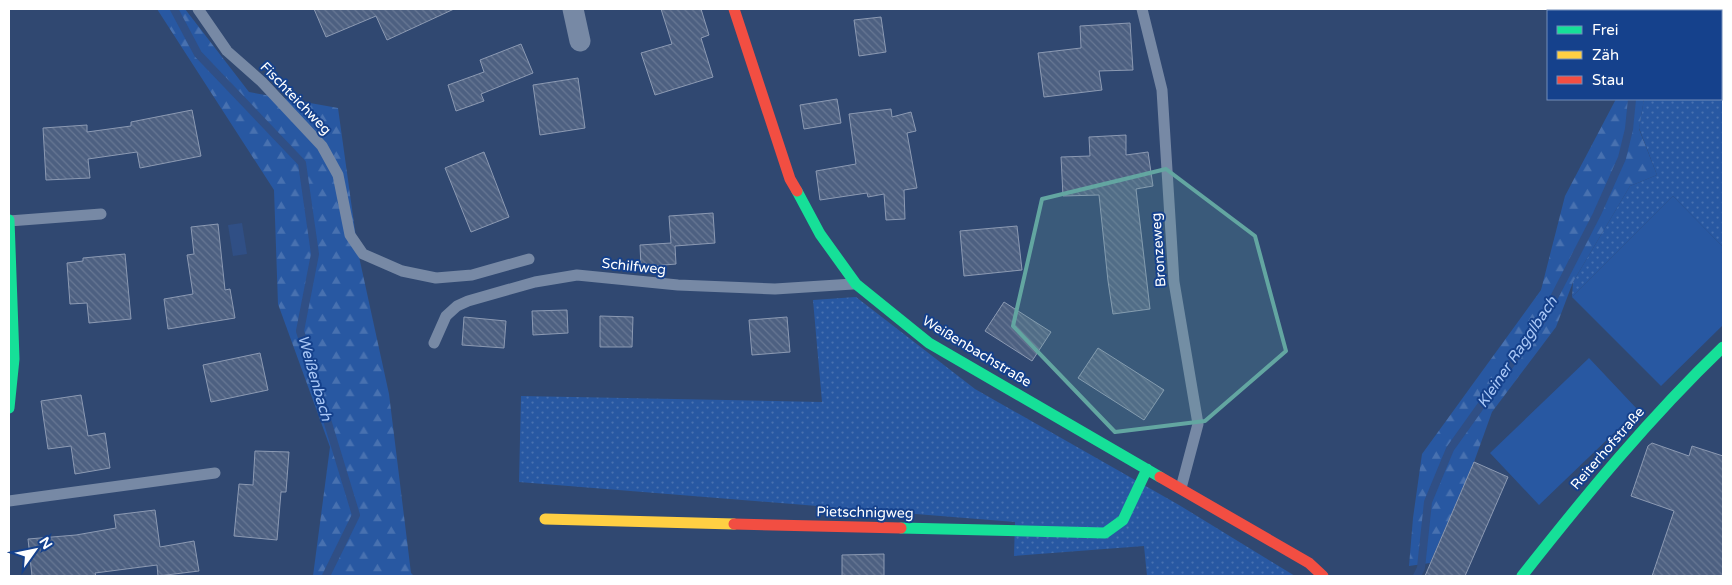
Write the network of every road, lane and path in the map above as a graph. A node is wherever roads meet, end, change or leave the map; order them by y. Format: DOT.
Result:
graph roads {
  1 [pos="198,9"];
  2 [pos="573,9"];
  3 [pos="734,9"];
  4 [pos="1142,9"];
  5 [pos="580,41"];
  6 [pos="101,214"];
  7 [pos="9,220"];
  8 [pos="529,259"];
  9 [pos="856,284"];
  10 [pos="434,343"];
  11 [pos="1723,347"];
  12 [pos="9,408"];
  13 [pos="1147,469"];
  14 [pos="214,472"];
  15 [pos="1181,488"];
  16 [pos="9,501"];
  17 [pos="545,519"];
  18 [pos="1323,576"];
  19 [pos="1522,576"];
  1 -- 8 [label="lane, Fischteichweg"];
  2 -- 5 [label="street"];
  3 -- 9 [label="street, Weißenbachstraße"];
  4 -- 15 [label="lane, Bronzeweg"];
  6 -- 7 [label="lane"];
  7 -- 12 [label="street"];
  9 -- 10 [label="lane, Schilfweg"];
  9 -- 13 [label="street, Weißenbachstraße"];
  11 -- 19 [label="street, Reiterhofstraße"];
  13 -- 15 [label="street, Weißenbachstraße"];
  13 -- 17 [label="street, Pietschnigweg"];
  14 -- 16 [label="lane"];
  15 -- 18 [label="street, Weißenbachstraße"];
}
